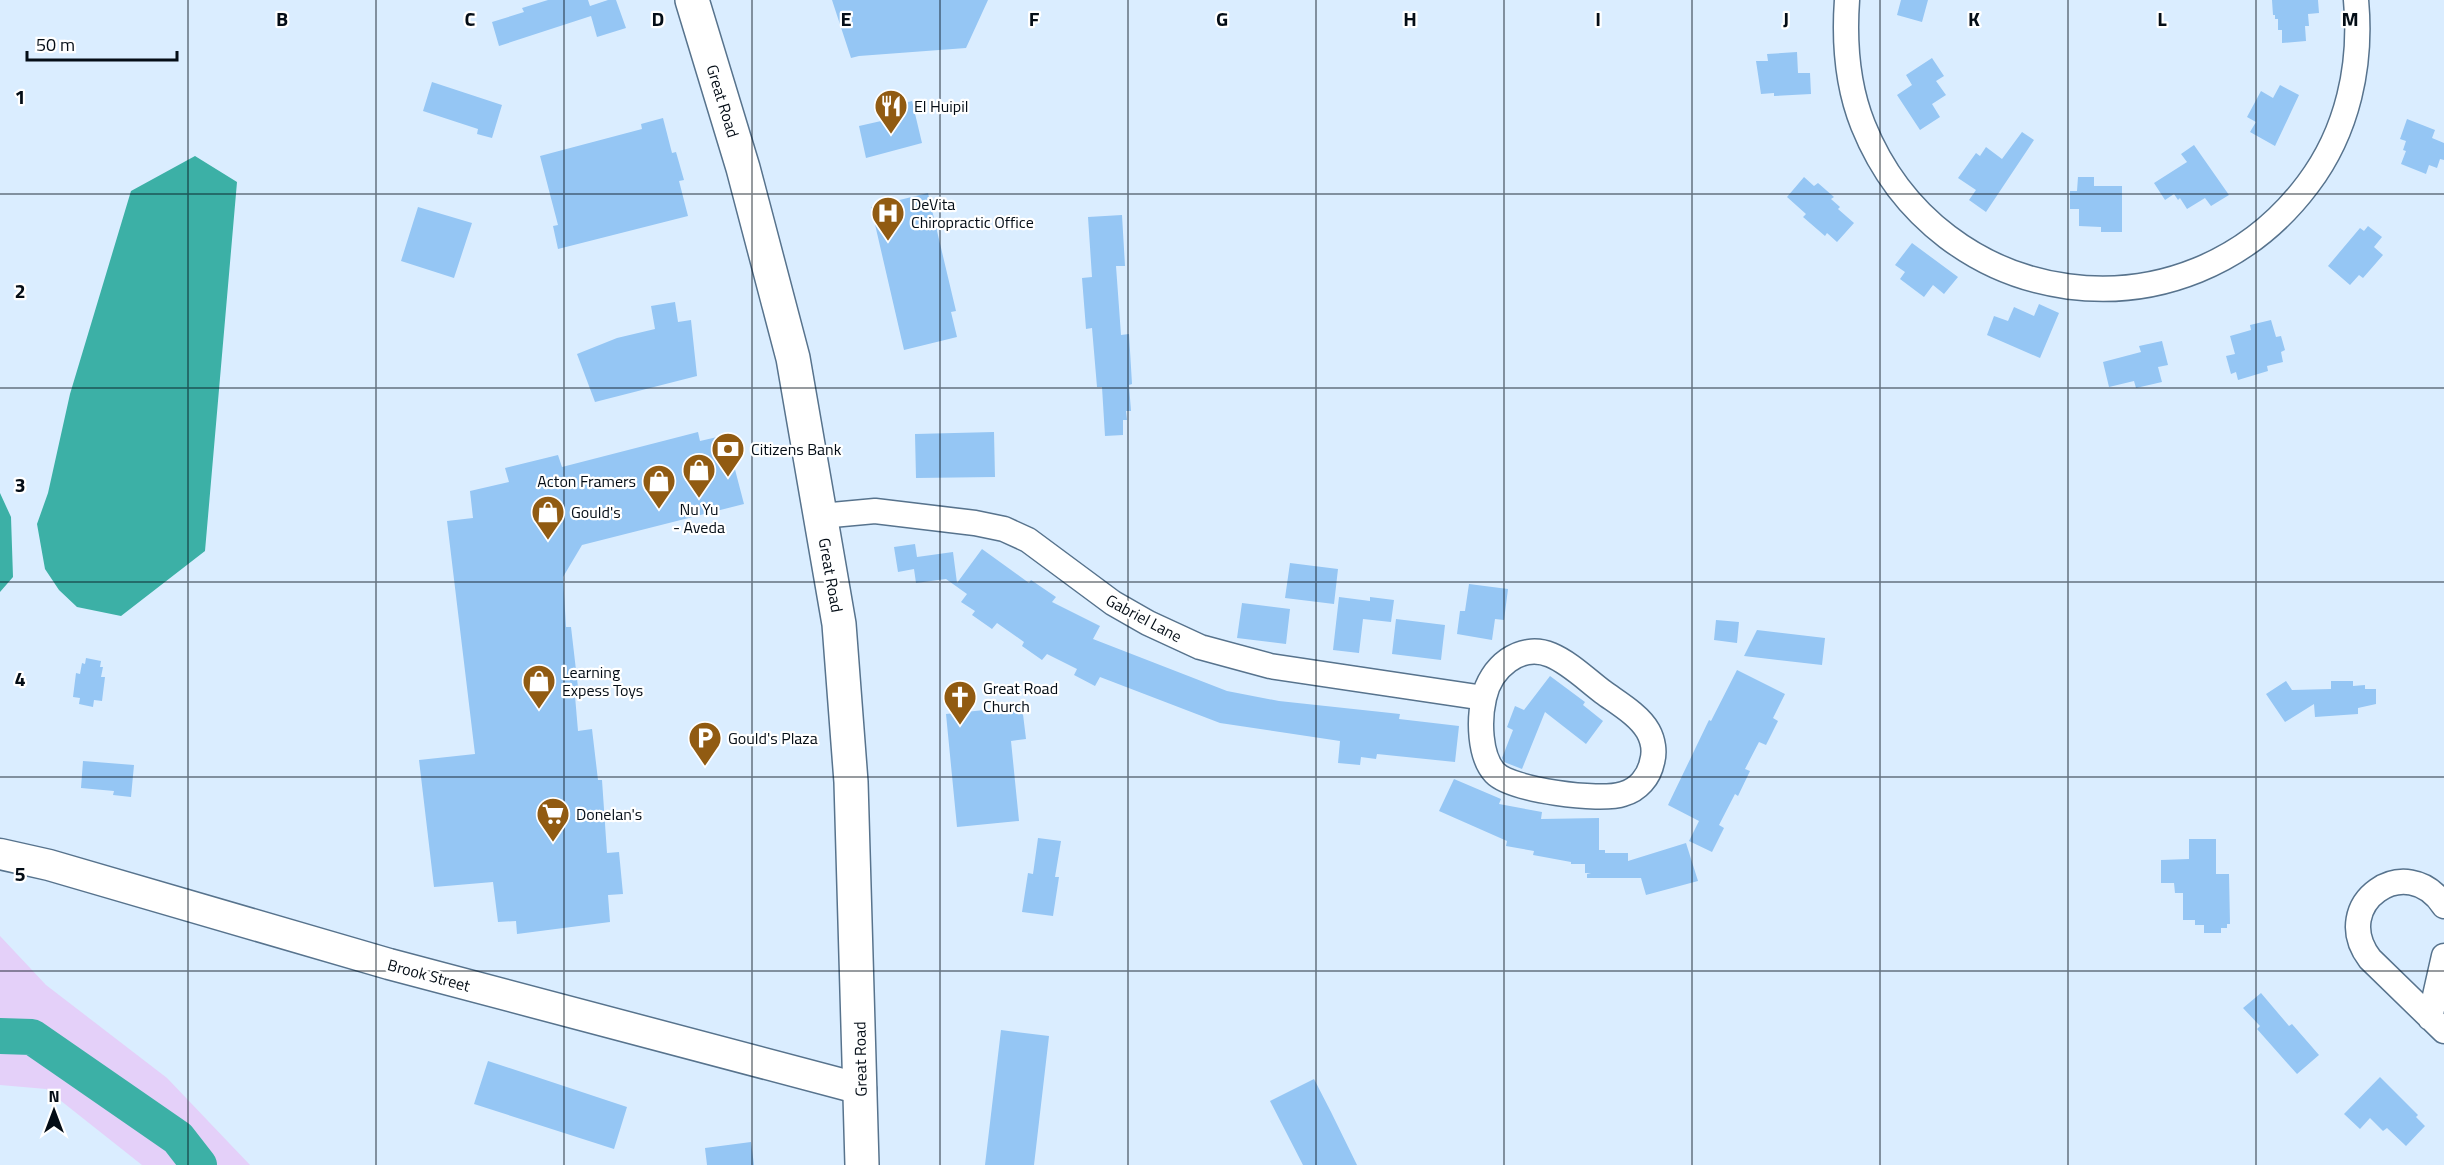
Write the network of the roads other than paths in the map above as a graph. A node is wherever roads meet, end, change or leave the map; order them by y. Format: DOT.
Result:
graph roads {
  1 [pos="692,0"];
  2 [pos="1847,0"];
  3 [pos="2356,0"];
  4 [pos="821,516"];
  5 [pos="1484,698"];
  6 [pos="0,854"];
  7 [pos="2444,906"];
  8 [pos="2444,956"];
  9 [pos="2437,1025"];
  10 [pos="861,1089"];
  11 [pos="862,1165"];
  1 -- 4 [label="main road, Great Road"];
  2 -- 3 [label="street"];
  4 -- 5 [label="street, Gabriel Lane"];
  4 -- 10 [label="main road, Great Road"];
  5 -- 5 [label="street"];
  6 -- 10 [label="street, Brook Street"];
  7 -- 9 [label="street"];
  8 -- 9 [label="street"];
  10 -- 11 [label="main road, Great Road"];
}
